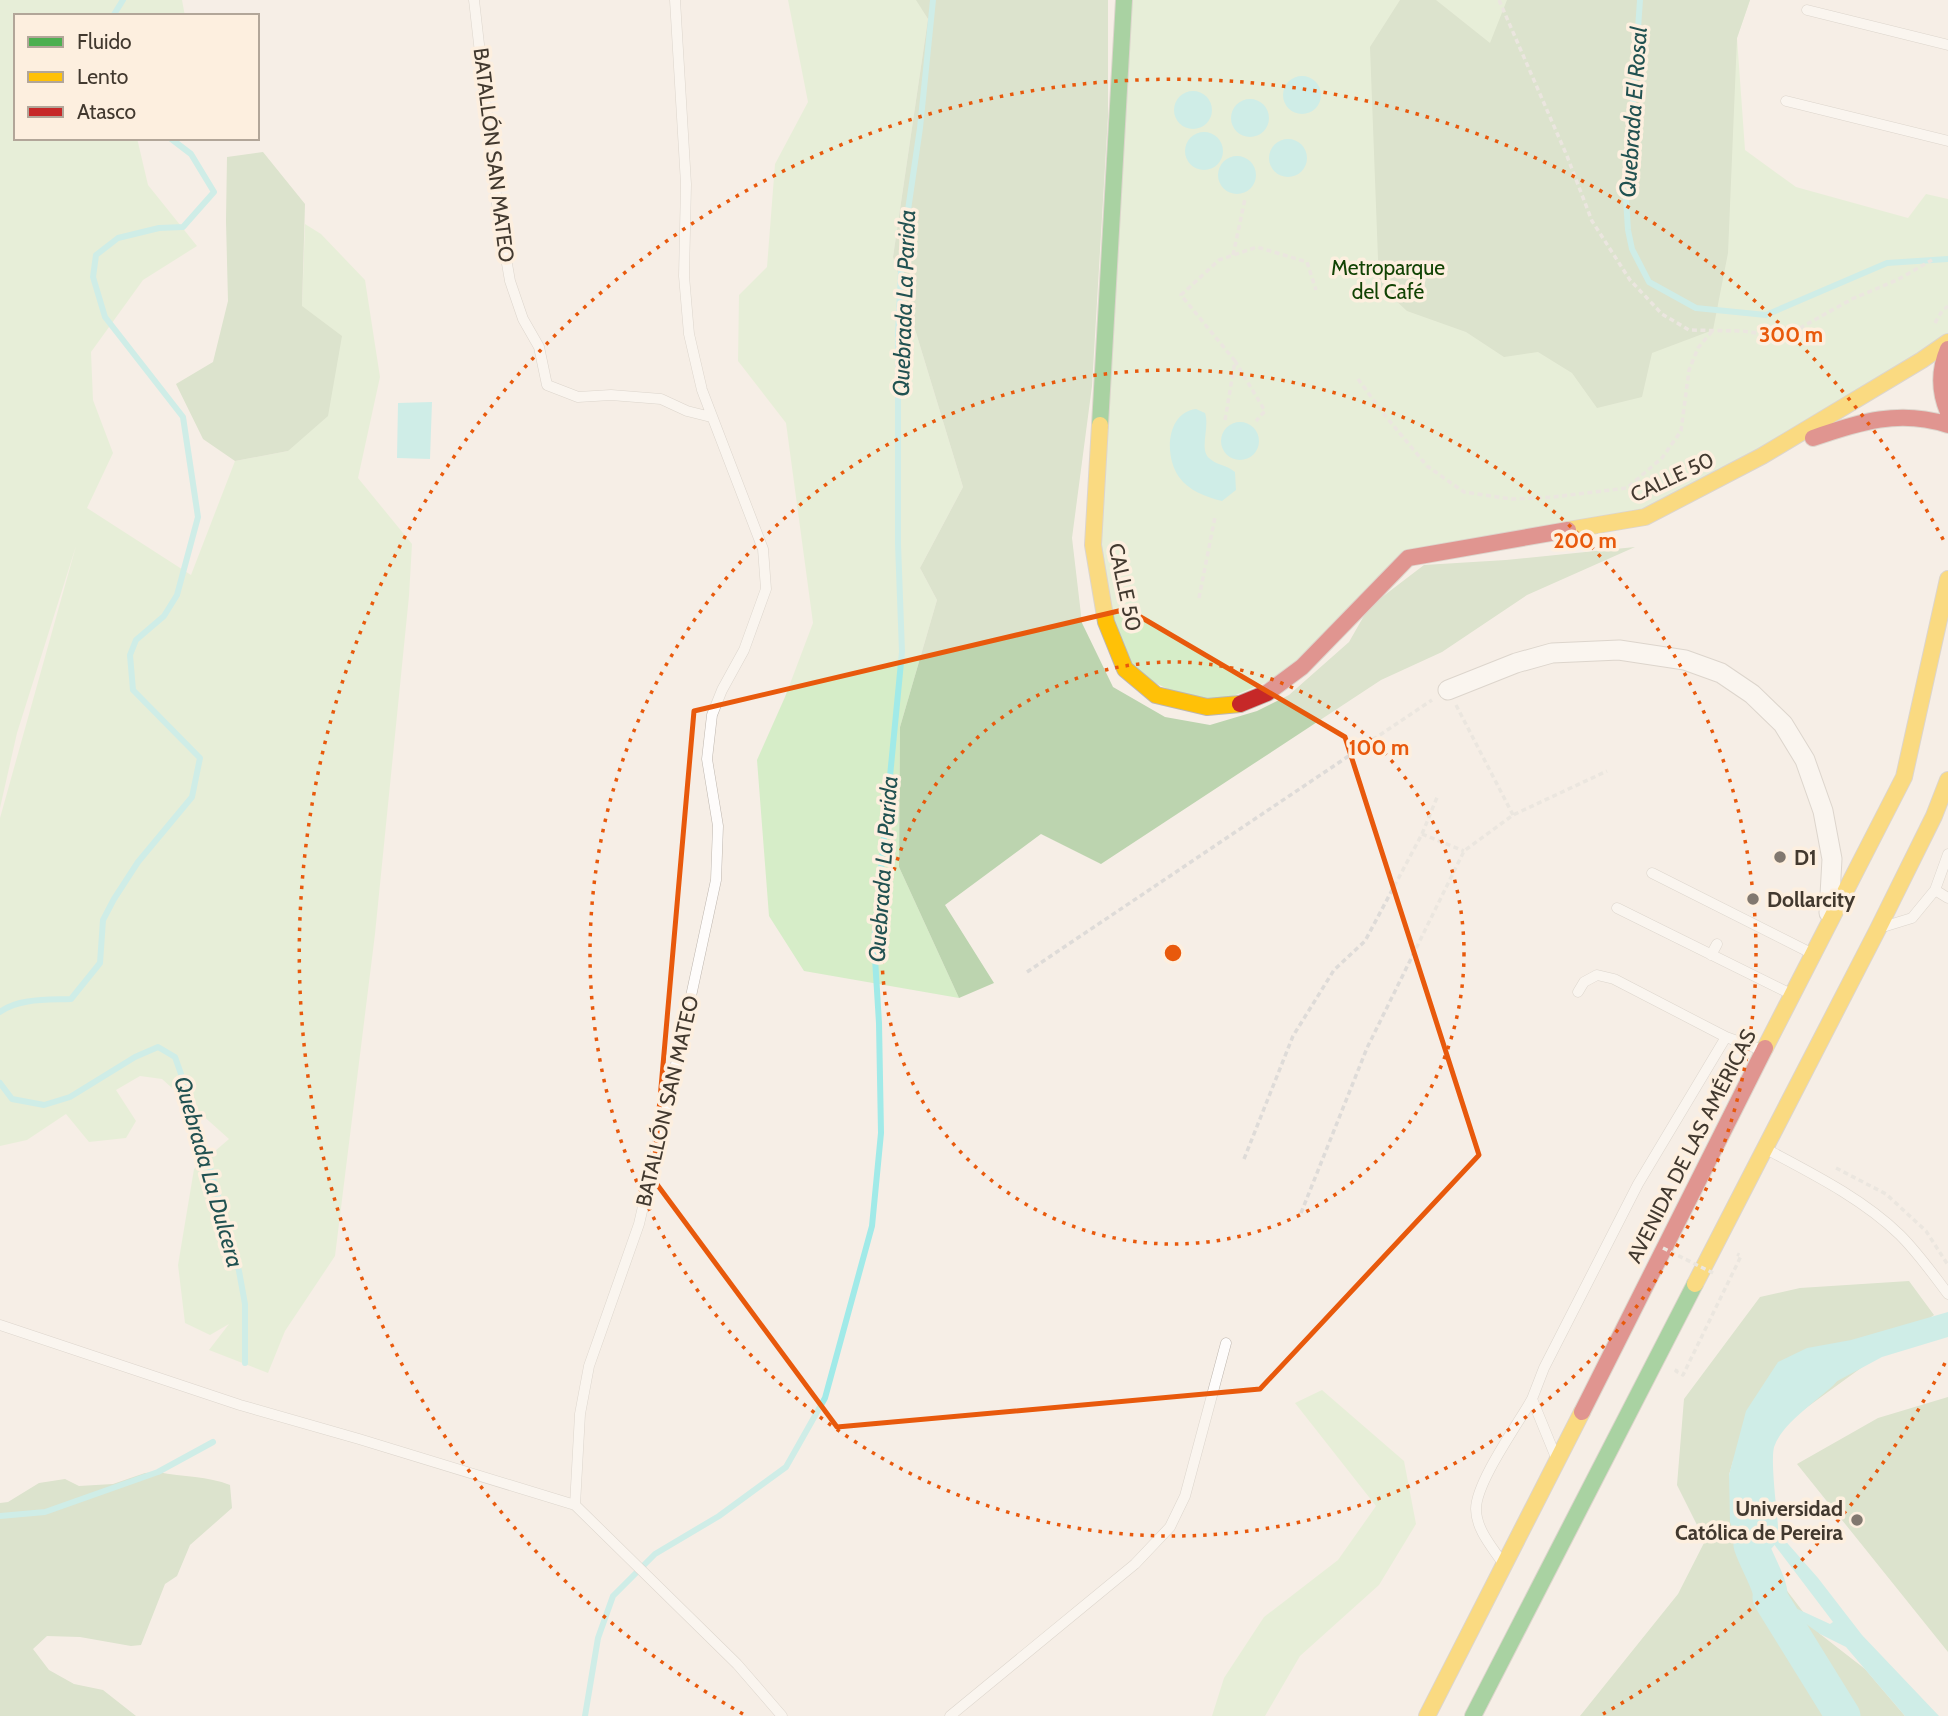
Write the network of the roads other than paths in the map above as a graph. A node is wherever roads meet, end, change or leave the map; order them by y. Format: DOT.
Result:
graph roads {
  1 [pos="474,0"];
  2 [pos="675,0"];
  3 [pos="1124,0"];
  4 [pos="1807,10"];
  5 [pos="1948,45"];
  6 [pos="1786,101"];
  7 [pos="1948,141"];
  8 [pos="1948,342"];
  9 [pos="1948,349"];
  10 [pos="1948,412"];
  11 [pos="711,417"];
  12 [pos="1948,425"];
  13 [pos="1762,456"];
  14 [pos="1948,579"];
  15 [pos="1448,690"];
  16 [pos="1947,782"];
  17 [pos="1948,815"];
  18 [pos="1948,853"];
  19 [pos="1832,859"];
  20 [pos="1863,859"];
  21 [pos="1652,873"];
  22 [pos="1935,890"];
  23 [pos="1948,898"];
  24 [pos="1617,908"];
  25 [pos="1829,921"];
  26 [pos="1876,929"];
  27 [pos="1717,944"];
  28 [pos="1812,954"];
  29 [pos="1712,955"];
  30 [pos="1578,992"];
  31 [pos="1793,994"];
  32 [pos="1726,1037"];
  33 [pos="1763,1051"];
  34 [pos="1765,1149"];
  35 [pos="1948,1294"];
  36 [pos="0,1325"];
  37 [pos="1226,1343"];
  38 [pos="1532,1399"];
  39 [pos="1557,1462"];
  40 [pos="575,1505"];
  41 [pos="1503,1565"];
  42 [pos="782,1716"];
  43 [pos="950,1716"];
  44 [pos="1427,1716"];
  45 [pos="1473,1716"];
  1 -- 11 [label="lane, BATALLÓN SAN MATEO"];
  2 -- 11 [label="lane, BATALLÓN SAN MATEO"];
  3 -- 13 [label="main road, CALLE 50"];
  4 -- 5 [label="lane"];
  6 -- 7 [label="lane"];
  8 -- 13 [label="main road, CALLE 50"];
  9 -- 10 [label="main road"];
  11 -- 40 [label="lane, BATALLÓN SAN MATEO"];
  12 -- 13 [label="main road, CALLE 50"];
  14 -- 20 [label="main road, AVENIDA DE LAS AMÉRICAS"];
  15 -- 19 [label="street"];
  16 -- 17 [label="lane"];
  16 -- 26 [label="main road"];
  18 -- 22 [label="lane"];
  19 -- 20 [label="street"];
  19 -- 25 [label="street"];
  20 -- 25 [label="main road, AVENIDA DE LAS AMÉRICAS"];
  21 -- 28 [label="lane"];
  22 -- 23 [label="lane"];
  22 -- 26 [label="lane"];
  24 -- 29 [label="lane"];
  25 -- 28 [label="main road, AVENIDA DE LAS AMÉRICAS"];
  26 -- 34 [label="main road"];
  27 -- 29 [label="lane"];
  28 -- 31 [label="main road, AVENIDA DE LAS AMÉRICAS"];
  29 -- 31 [label="lane"];
  30 -- 32 [label="lane"];
  31 -- 33 [label="main road, AVENIDA DE LAS AMÉRICAS"];
  32 -- 33 [label="lane"];
  32 -- 38 [label="lane"];
  33 -- 39 [label="main road, AVENIDA DE LAS AMÉRICAS"];
  34 -- 35 [label="lane"];
  34 -- 45 [label="main road"];
  36 -- 40 [label="lane"];
  37 -- 43 [label="lane"];
  38 -- 39 [label="lane"];
  38 -- 41 [label="lane"];
  39 -- 41 [label="main road, AVENIDA DE LAS AMÉRICAS"];
  40 -- 42 [label="lane"];
  41 -- 44 [label="main road, AVENIDA DE LAS AMÉRICAS"];
}
